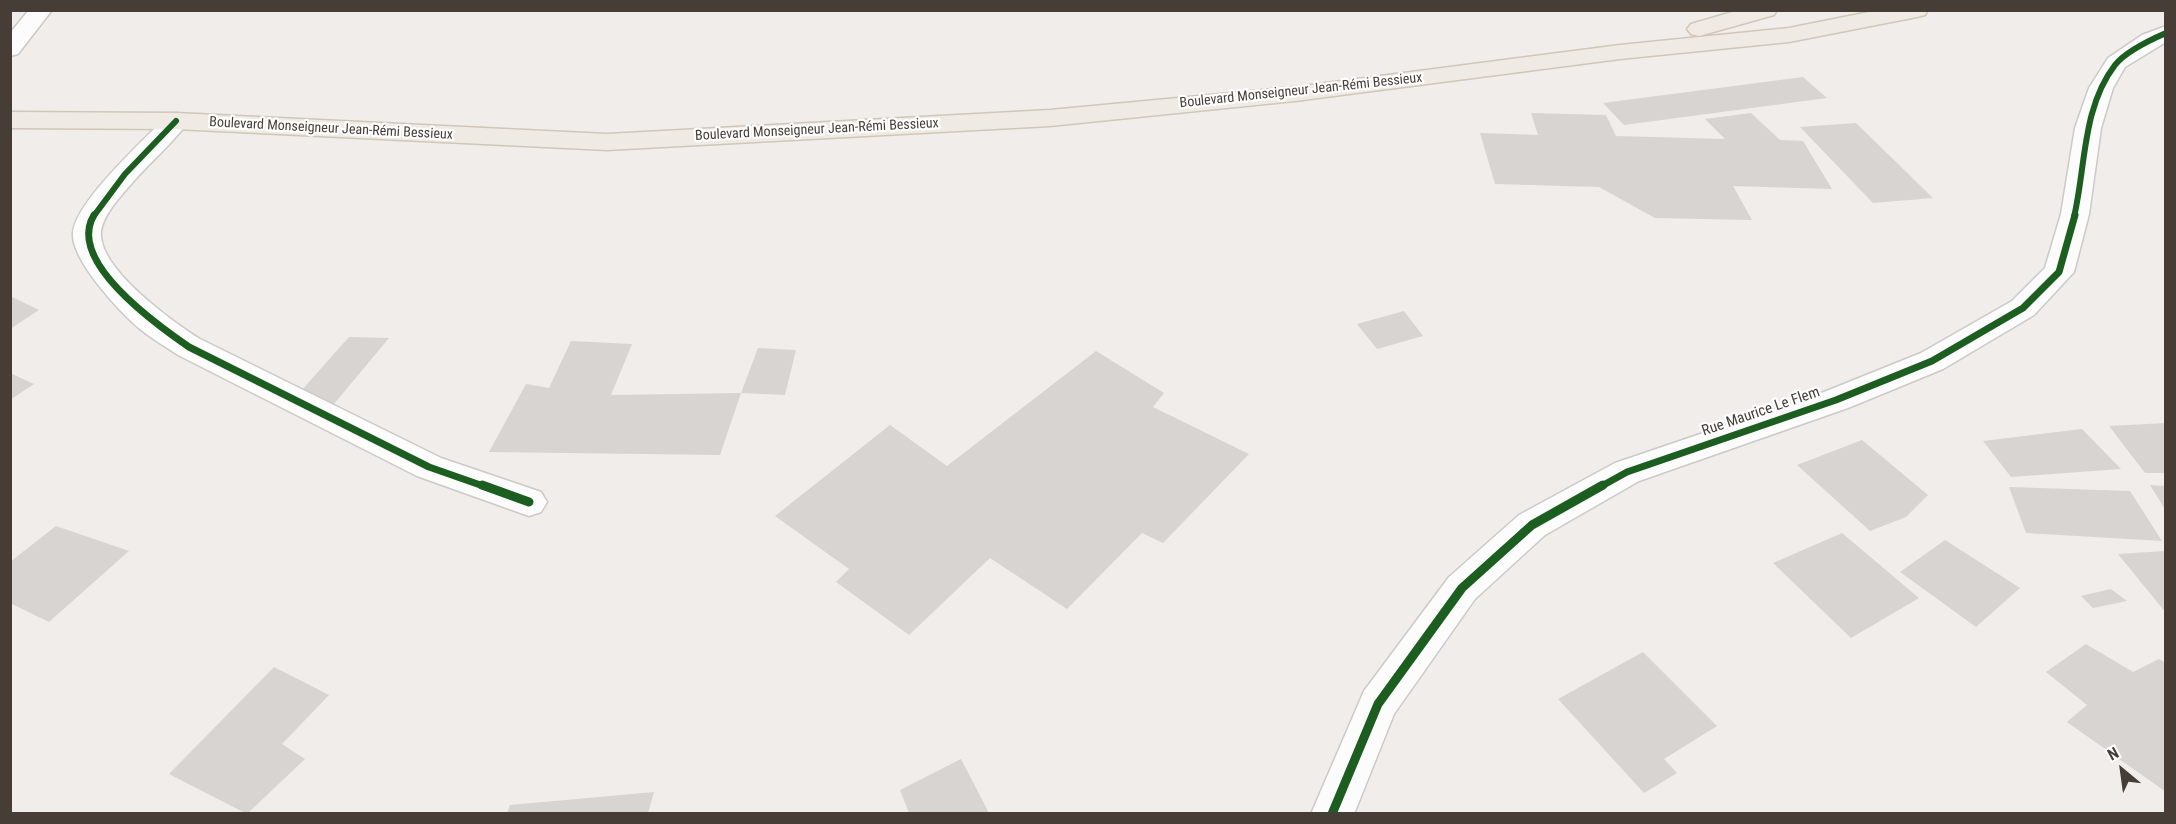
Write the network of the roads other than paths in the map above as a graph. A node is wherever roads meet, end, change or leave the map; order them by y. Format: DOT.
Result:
graph roads {
  1 [pos="41,10"];
  2 [pos="1766,10"];
  3 [pos="1917,10"];
  4 [pos="2166,33"];
  5 [pos="10,49"];
  6 [pos="1620,52"];
  7 [pos="10,120"];
  8 [pos="176,121"];
  9 [pos="529,502"];
  10 [pos="1332,813"];
  1 -- 5 [label="street"];
  2 -- 6 [label="main road, Boulevard Monseigneur Jean-Rémi Bessieux"];
  3 -- 6 [label="main road, Boulevard Monseigneur Jean-Rémi Bessieux"];
  4 -- 10 [label="street, Rue Maurice Le Flem"];
  6 -- 8 [label="main road, Boulevard Monseigneur Jean-Rémi Bessieux"];
  7 -- 8 [label="main road, Boulevard Monseigneur Jean-Rémi Bessieux"];
  8 -- 9 [label="street"];
}
